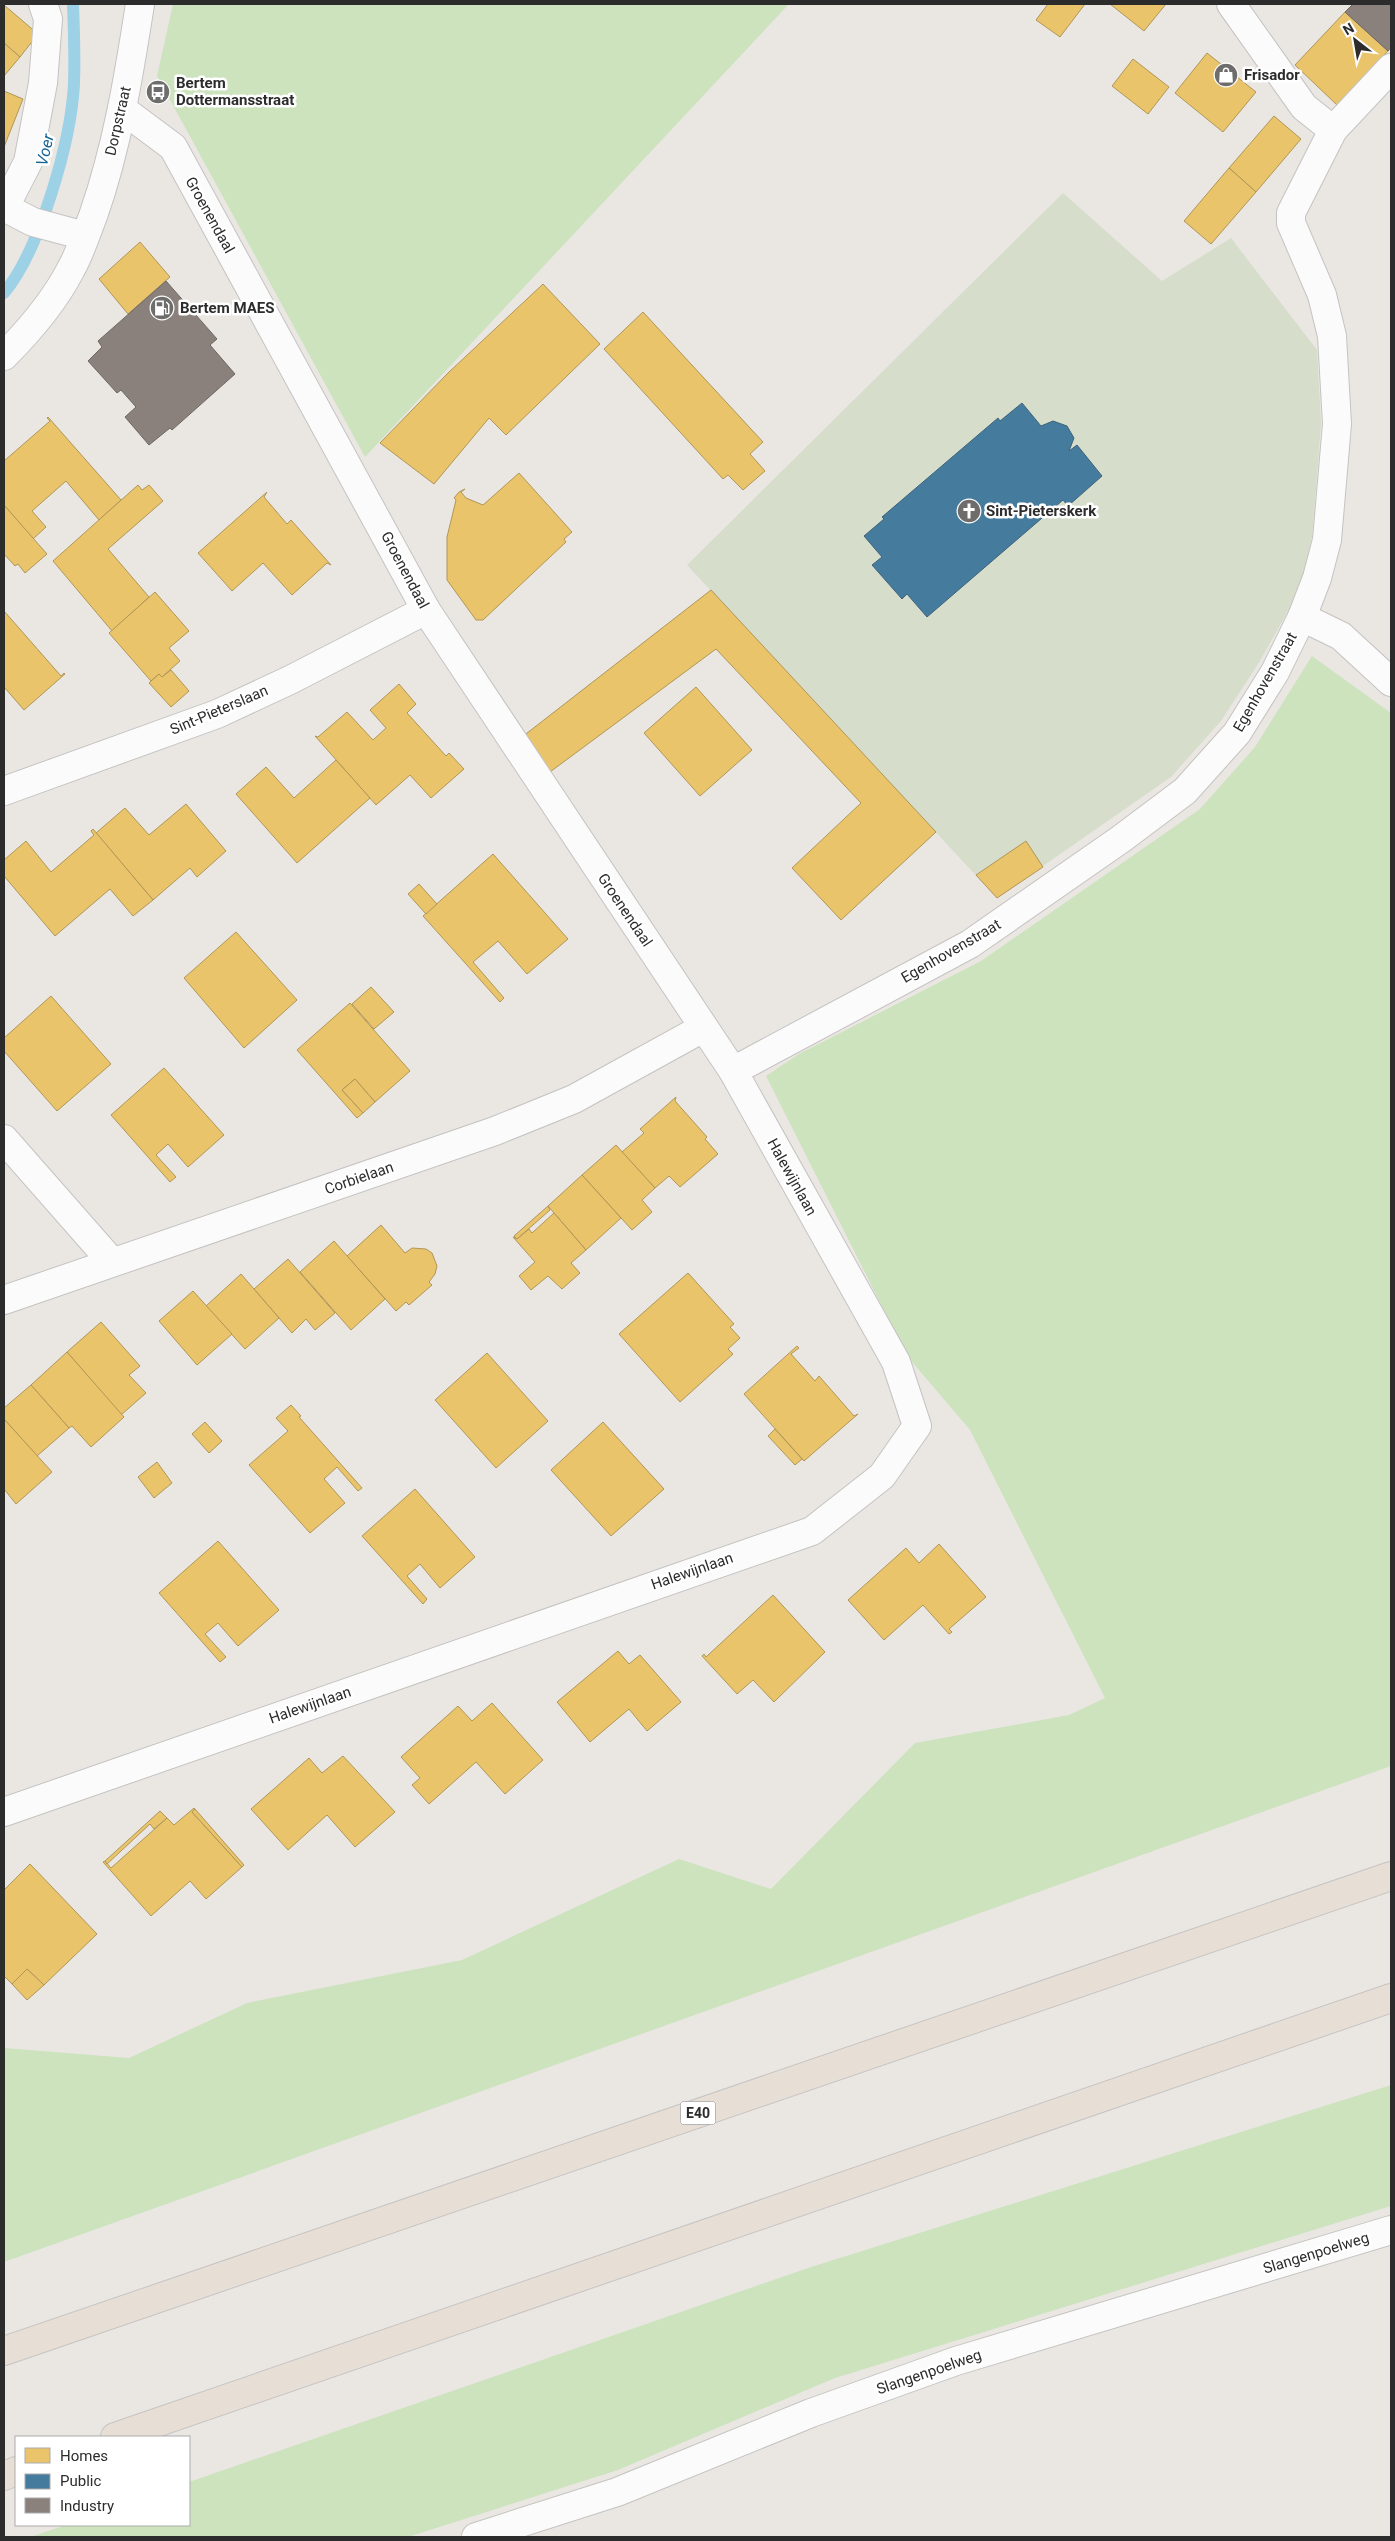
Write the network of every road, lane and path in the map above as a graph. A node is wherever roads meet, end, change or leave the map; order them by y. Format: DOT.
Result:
graph roads {
  1 [pos="43,4"];
  2 [pos="140,4"];
  3 [pos="1231,4"];
  4 [pos="1391,68"];
  5 [pos="122,109"];
  6 [pos="1333,130"];
  7 [pos="4,203"];
  8 [pos="4,207"];
  9 [pos="86,236"];
  10 [pos="4,356"];
  11 [pos="426,610"];
  12 [pos="1302,617"];
  13 [pos="1391,682"];
  14 [pos="4,791"];
  15 [pos="703,1028"];
  16 [pos="733,1071"];
  17 [pos="4,1139"];
  18 [pos="112,1262"];
  19 [pos="4,1300"];
  20 [pos="4,1812"];
  21 [pos="1391,1876"];
  22 [pos="1391,1998"];
  23 [pos="1391,2230"];
  24 [pos="4,2351"];
  25 [pos="118,2436"];
  26 [pos="476,2537"];
  1 -- 7 [label="street"];
  2 -- 5 [label="street, Dorpstraat"];
  3 -- 6 [label="street"];
  4 -- 6 [label="street, Egenhovenstraat"];
  5 -- 9 [label="street, Dorpstraat"];
  5 -- 11 [label="street, Groenendaal"];
  6 -- 12 [label="street, Egenhovenstraat"];
  8 -- 9 [label="street"];
  9 -- 10 [label="street, Dorpstraat"];
  11 -- 14 [label="street, Sint-Pieterslaan"];
  11 -- 15 [label="street, Groenendaal"];
  12 -- 13 [label="street"];
  12 -- 16 [label="street, Egenhovenstraat"];
  15 -- 16 [label="street, Halewijnlaan"];
  15 -- 18 [label="street, Corbielaan"];
  16 -- 20 [label="street, Halewijnlaan"];
  17 -- 18 [label="street"];
  18 -- 19 [label="street, Corbielaan"];
  21 -- 24 [label="highway, E40"];
  22 -- 25 [label="highway"];
  23 -- 26 [label="street, Slangenpoelweg"];
}
